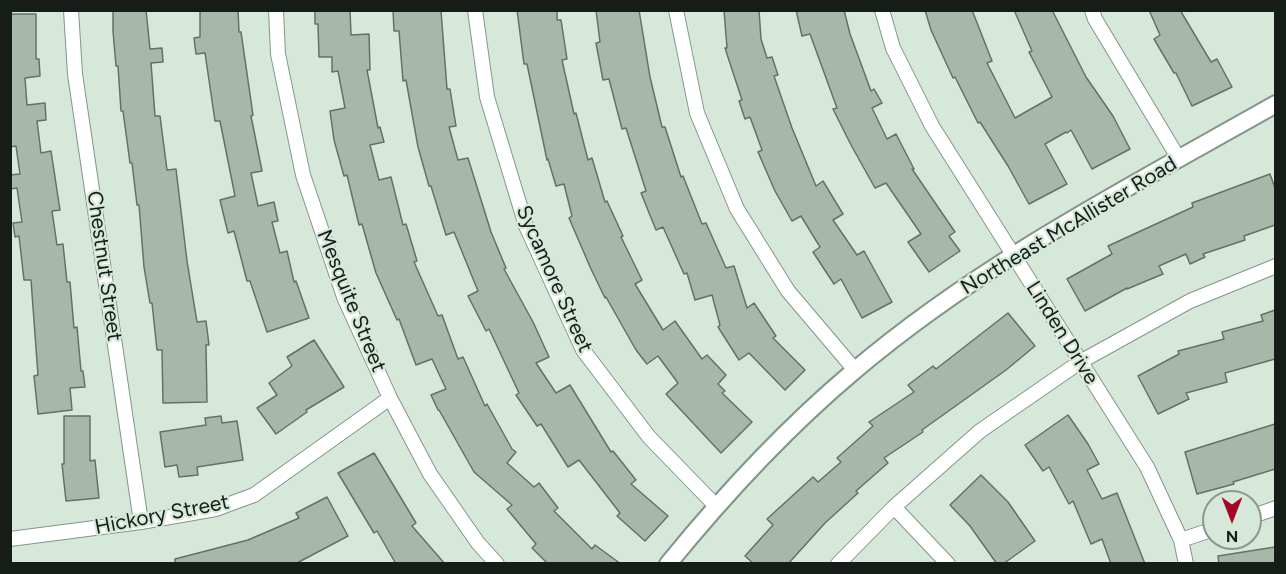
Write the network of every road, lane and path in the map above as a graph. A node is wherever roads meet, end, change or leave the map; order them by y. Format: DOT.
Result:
graph roads {
  1 [pos="71,10"];
  2 [pos="276,10"];
  3 [pos="475,10"];
  4 [pos="676,10"];
  5 [pos="882,10"];
  6 [pos="1092,10"];
  7 [pos="1275,104"];
  8 [pos="1179,159"];
  9 [pos="1012,255"];
  10 [pos="1275,266"];
  11 [pos="1080,362"];
  12 [pos="855,370"];
  13 [pos="390,398"];
  14 [pos="716,506"];
  15 [pos="894,507"];
  16 [pos="141,522"];
  17 [pos="1202,533"];
  18 [pos="10,539"];
  19 [pos="1180,540"];
  20 [pos="497,564"];
  21 [pos="668,564"];
  22 [pos="838,564"];
  23 [pos="948,564"];
  24 [pos="1186,564"];
  1 -- 16 [label="street, Chestnut Street"];
  2 -- 13 [label="street, Mesquite Street"];
  3 -- 14 [label="street, Sycamore Street"];
  4 -- 12 [label="street"];
  5 -- 9 [label="street, Linden Drive"];
  6 -- 8 [label="street"];
  7 -- 8 [label="street, Northeast McAllister Road"];
  8 -- 9 [label="street, Northeast McAllister Road"];
  9 -- 11 [label="street, Linden Drive"];
  9 -- 12 [label="street, Northeast McAllister Road"];
  10 -- 11 [label="street"];
  11 -- 15 [label="street"];
  11 -- 19 [label="street, Linden Drive"];
  12 -- 14 [label="street, Northeast McAllister Road"];
  13 -- 16 [label="street, Hickory Street"];
  13 -- 20 [label="street, Mesquite Street"];
  14 -- 21 [label="street, Northeast McAllister Road"];
  15 -- 22 [label="street"];
  15 -- 23 [label="street"];
  16 -- 18 [label="street, Hickory Street"];
  17 -- 19 [label="street"];
  19 -- 24 [label="street, Linden Drive"];
}
